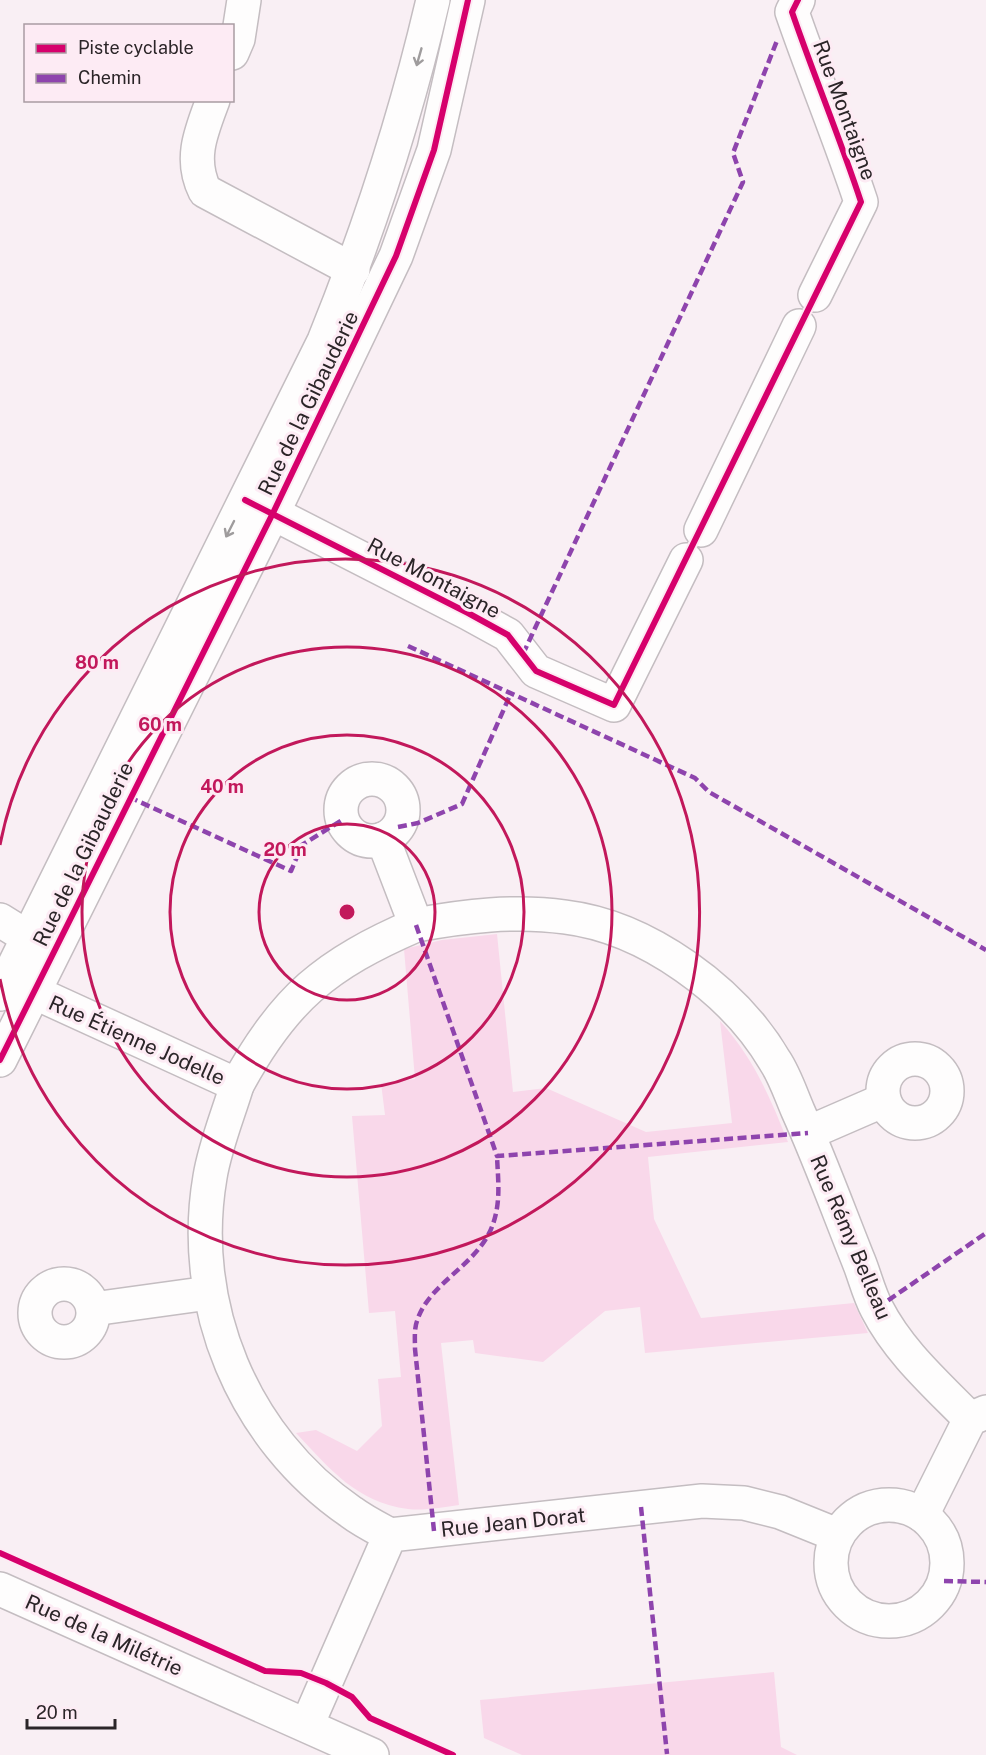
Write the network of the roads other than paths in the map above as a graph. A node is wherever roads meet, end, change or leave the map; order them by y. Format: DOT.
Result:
graph roads {
  1 [pos="244,0"];
  2 [pos="433,0"];
  3 [pos="468,0"];
  4 [pos="790,17"];
  5 [pos="234,48"];
  6 [pos="212,102"];
  7 [pos="353,270"];
  8 [pos="815,295"];
  9 [pos="799,326"];
  10 [pos="259,506"];
  11 [pos="701,530"];
  12 [pos="686,560"];
  13 [pos="383,840"];
  14 [pos="0,920"];
  15 [pos="416,925"];
  16 [pos="29,938"];
  17 [pos="13,989"];
  18 [pos="0,1060"];
  19 [pos="237,1085"];
  20 [pos="884,1100"];
  21 [pos="808,1133"];
  22 [pos="209,1293"];
  23 [pos="93,1309"];
  24 [pos="978,1416"];
  25 [pos="922,1515"];
  26 [pos="390,1535"];
  27 [pos="837,1535"];
  28 [pos="0,1589"];
  29 [pos="317,1738"];
  30 [pos="372,1755"];
  1 -- 5 [label="street"];
  2 -- 7 [label="street, Rue de la Gibauderie, one-way"];
  3 -- 10 [label="street, Rue de la Gibauderie"];
  4 -- 8 [label="street, Rue Montaigne"];
  6 -- 7 [label="street"];
  7 -- 10 [label="street, Rue de la Gibauderie"];
  9 -- 11 [label="street"];
  10 -- 12 [label="street, Rue Montaigne"];
  10 -- 16 [label="street, Rue de la Gibauderie, one-way"];
  10 -- 17 [label="street, Rue de la Gibauderie"];
  13 -- 15 [label="street"];
  14 -- 16 [label="street"];
  15 -- 19 [label="street, Rue Rémy Belleau"];
  15 -- 21 [label="street, Rue Rémy Belleau"];
  16 -- 17 [label="street, Rue de la Gibauderie"];
  17 -- 18 [label="street, Rue de la Gibauderie"];
  17 -- 19 [label="street, Rue Étienne Jodelle"];
  19 -- 22 [label="street, Rue Étienne Jodelle"];
  20 -- 21 [label="street, Rue Rémy Belleau"];
  21 -- 24 [label="street, Rue Rémy Belleau"];
  22 -- 23 [label="street"];
  22 -- 26 [label="street, Rue Étienne Jodelle"];
  24 -- 25 [label="street"];
  25 -- 27 [label="street"];
  25 -- 27 [label="street"];
  26 -- 27 [label="street, Rue Jean Dorat"];
  26 -- 29 [label="street"];
  28 -- 29 [label="street, Rue de la Milétrie"];
  29 -- 30 [label="street, Rue de la Milétrie"];
}
